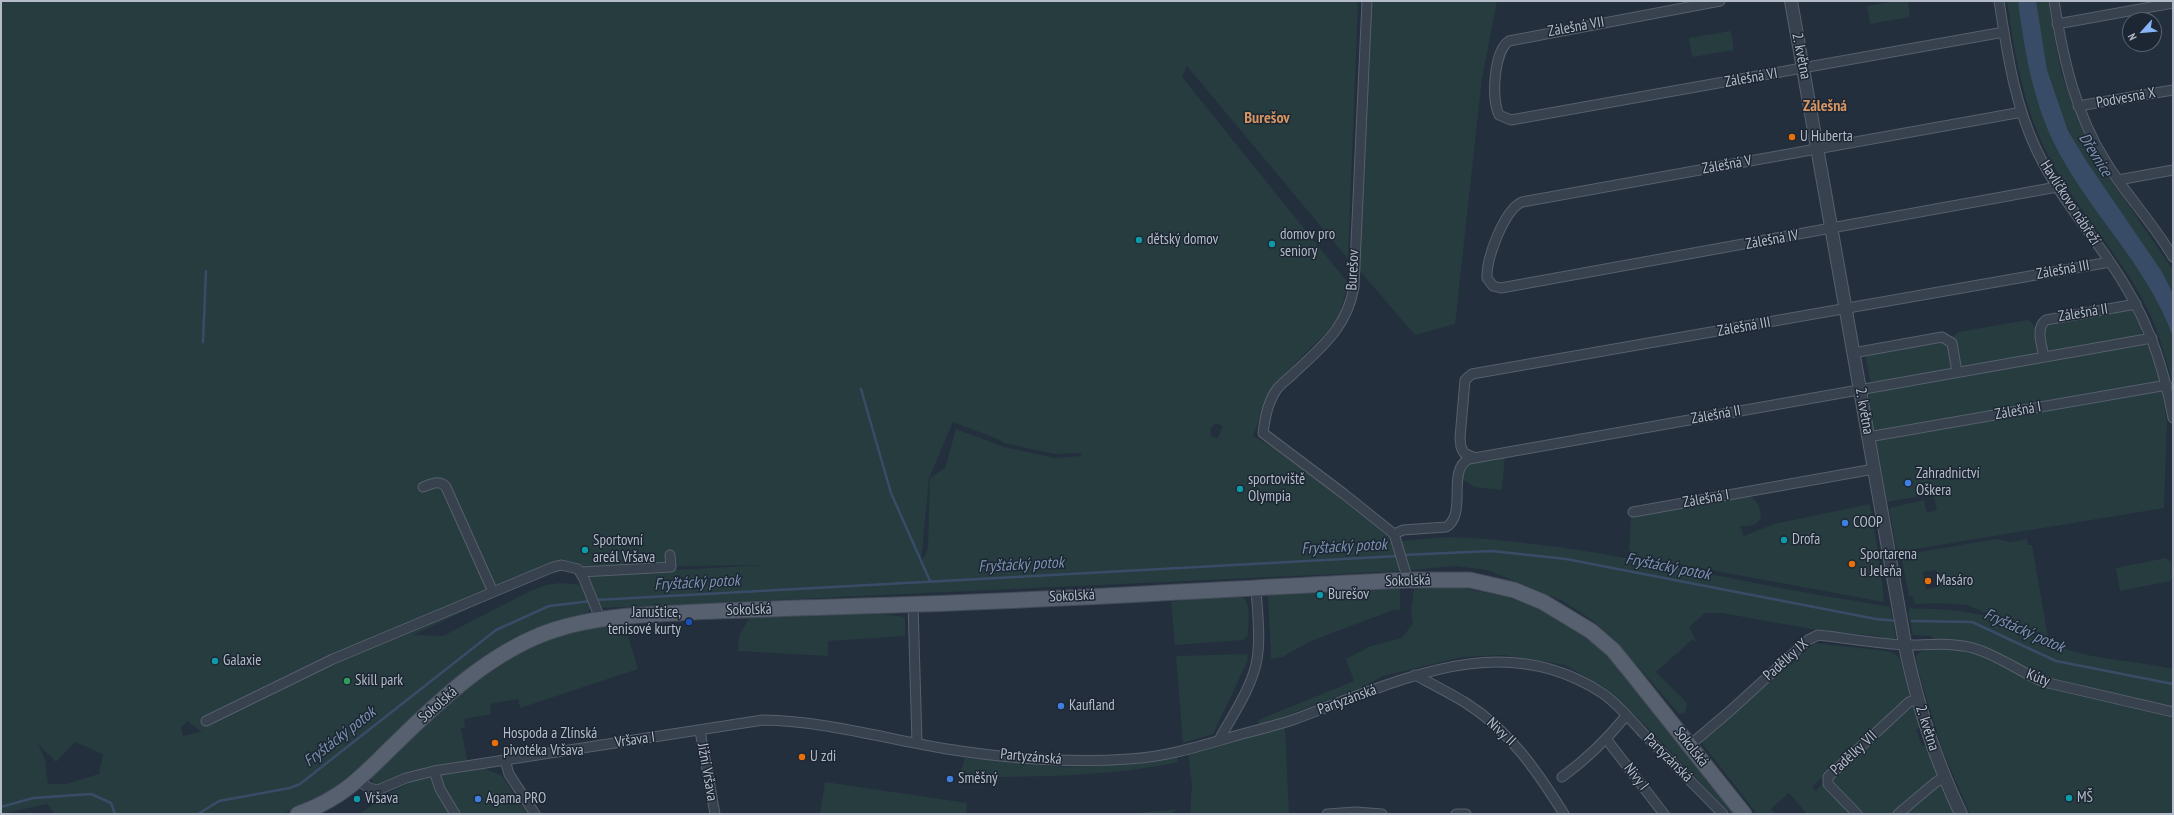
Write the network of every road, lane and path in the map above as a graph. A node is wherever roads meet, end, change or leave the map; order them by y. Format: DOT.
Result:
graph roads {
  1 [pos="1367,1"];
  2 [pos="1720,1"];
  3 [pos="1791,1"];
  4 [pos="1999,1"];
  5 [pos="2054,1"];
  6 [pos="2173,3"];
  7 [pos="2057,24"];
  8 [pos="2004,32"];
  9 [pos="1804,69"];
  10 [pos="2173,90"];
  11 [pos="2078,106"];
  12 [pos="2022,112"];
  13 [pos="1499,114"];
  14 [pos="1818,149"];
  15 [pos="2173,170"];
  16 [pos="2118,180"];
  17 [pos="2057,187"];
  18 [pos="1831,229"];
  19 [pos="2172,254"];
  20 [pos="2110,262"];
  21 [pos="1488,282"];
  22 [pos="2136,304"];
  23 [pos="1846,309"];
  24 [pos="2152,338"];
  25 [pos="1853,352"];
  26 [pos="2044,357"];
  27 [pos="1958,372"];
  28 [pos="2167,385"];
  29 [pos="1860,390"];
  30 [pos="2173,418"];
  31 [pos="1868,437"];
  32 [pos="1475,458"];
  33 [pos="1874,469"];
  34 [pos="423,487"];
  35 [pos="1632,512"];
  36 [pos="1396,538"];
  37 [pos="670,555"];
  38 [pos="580,572"];
  39 [pos="1407,575"];
  40 [pos="1256,587"];
  41 [pos="493,592"];
  42 [pos="913,604"];
  43 [pos="597,611"];
  44 [pos="1904,640"];
  45 [pos="1415,675"];
  46 [pos="1918,699"];
  47 [pos="2173,712"];
  48 [pos="1626,716"];
  49 [pos="206,721"];
  50 [pos="700,731"];
  51 [pos="1219,740"];
  52 [pos="1607,740"];
  53 [pos="917,743"];
  54 [pos="1690,745"];
  55 [pos="505,760"];
  56 [pos="434,771"];
  57 [pos="1562,777"];
  58 [pos="1945,777"];
  59 [pos="358,780"];
  60 [pos="298,814"];
  61 [pos="455,814"];
  62 [pos="535,814"];
  63 [pos="714,814"];
  64 [pos="1327,814"];
  65 [pos="1382,814"];
  66 [pos="1456,814"];
  67 [pos="1466,814"];
  68 [pos="1564,814"];
  69 [pos="1664,814"];
  70 [pos="1723,814"];
  71 [pos="1744,814"];
  72 [pos="1857,814"];
  73 [pos="1898,814"];
  74 [pos="1961,814"];
  1 -- 36 [label="street, Burešov"];
  2 -- 13 [label="street, Zálešná VII"];
  3 -- 9 [label="street, 2. května"];
  4 -- 8 [label="street, Havlíčkovo nábřeží"];
  5 -- 7 [label="street"];
  6 -- 7 [label="street"];
  7 -- 11 [label="street"];
  8 -- 9 [label="street, Zálešná VI"];
  8 -- 12 [label="street, Havlíčkovo nábřeží"];
  9 -- 13 [label="street, Zálešná VI"];
  9 -- 14 [label="street, 2. května"];
  10 -- 11 [label="street, Podvesná X"];
  11 -- 16 [label="street"];
  12 -- 14 [label="street, Zálešná V"];
  12 -- 17 [label="street, Havlíčkovo nábřeží"];
  14 -- 18 [label="street, 2. května"];
  14 -- 21 [label="street, Zálešná V"];
  15 -- 16 [label="street"];
  16 -- 19 [label="street"];
  17 -- 18 [label="street, Zálešná IV"];
  17 -- 20 [label="street, Havlíčkovo nábřeží"];
  18 -- 21 [label="street, Zálešná IV"];
  18 -- 23 [label="street, 2. května"];
  20 -- 22 [label="street, Havlíčkovo nábřeží"];
  20 -- 23 [label="street, Zálešná III"];
  22 -- 24 [label="street, Havlíčkovo nábřeží"];
  22 -- 26 [label="street, Zálešná II"];
  23 -- 25 [label="street, 2. května"];
  23 -- 32 [label="street, Zálešná III"];
  24 -- 26 [label="street, Zálešná II"];
  24 -- 28 [label="street, Havlíčkovo nábřeží"];
  25 -- 27 [label="street"];
  25 -- 29 [label="street, 2. května"];
  26 -- 27 [label="street, Zálešná II"];
  27 -- 29 [label="street, Zálešná II"];
  28 -- 30 [label="street, Havlíčkovo nábřeží"];
  28 -- 31 [label="street, Zálešná I"];
  29 -- 31 [label="street, 2. května"];
  29 -- 32 [label="street, Zálešná II"];
  31 -- 33 [label="street, 2. května"];
  32 -- 36 [label="street"];
  33 -- 35 [label="street, Zálešná I"];
  33 -- 44 [label="street, 2. května"];
  34 -- 41 [label="street"];
  36 -- 39 [label="street"];
  37 -- 38 [label="street"];
  38 -- 41 [label="street"];
  38 -- 43 [label="street"];
  39 -- 40 [label="main road, Sokolská"];
  39 -- 54 [label="main road, Sokolská"];
  40 -- 42 [label="main road, Sokolská"];
  40 -- 51 [label="street"];
  41 -- 49 [label="street"];
  42 -- 43 [label="main road, Sokolská"];
  42 -- 53 [label="street"];
  43 -- 59 [label="main road, Sokolská"];
  44 -- 46 [label="street, 2. května"];
  44 -- 47 [label="street, Kúty"];
  44 -- 54 [label="street, Padělky IX"];
  45 -- 48 [label="street, Partyzánská"];
  45 -- 51 [label="street, Partyzánská"];
  45 -- 68 [label="street, Nivy II"];
  46 -- 58 [label="street, 2. května"];
  46 -- 72 [label="street, Padělky VII"];
  48 -- 52 [label="street"];
  48 -- 70 [label="street, Partyzánská"];
  50 -- 53 [label="street, Vršava I"];
  50 -- 55 [label="street, Vršava I"];
  50 -- 63 [label="street, Jižní Vršava"];
  51 -- 53 [label="street, Partyzánská"];
  52 -- 57 [label="street"];
  52 -- 69 [label="street, Nivy I"];
  54 -- 71 [label="main road, Sokolská"];
  55 -- 56 [label="street, Vršava I"];
  55 -- 62 [label="street"];
  56 -- 59 [label="street, Vršava I"];
  56 -- 61 [label="street"];
  58 -- 73 [label="street"];
  58 -- 74 [label="street, 2. května"];
  59 -- 60 [label="main road, Sokolská"];
  64 -- 65 [label="street"];
  66 -- 67 [label="street"];
}
